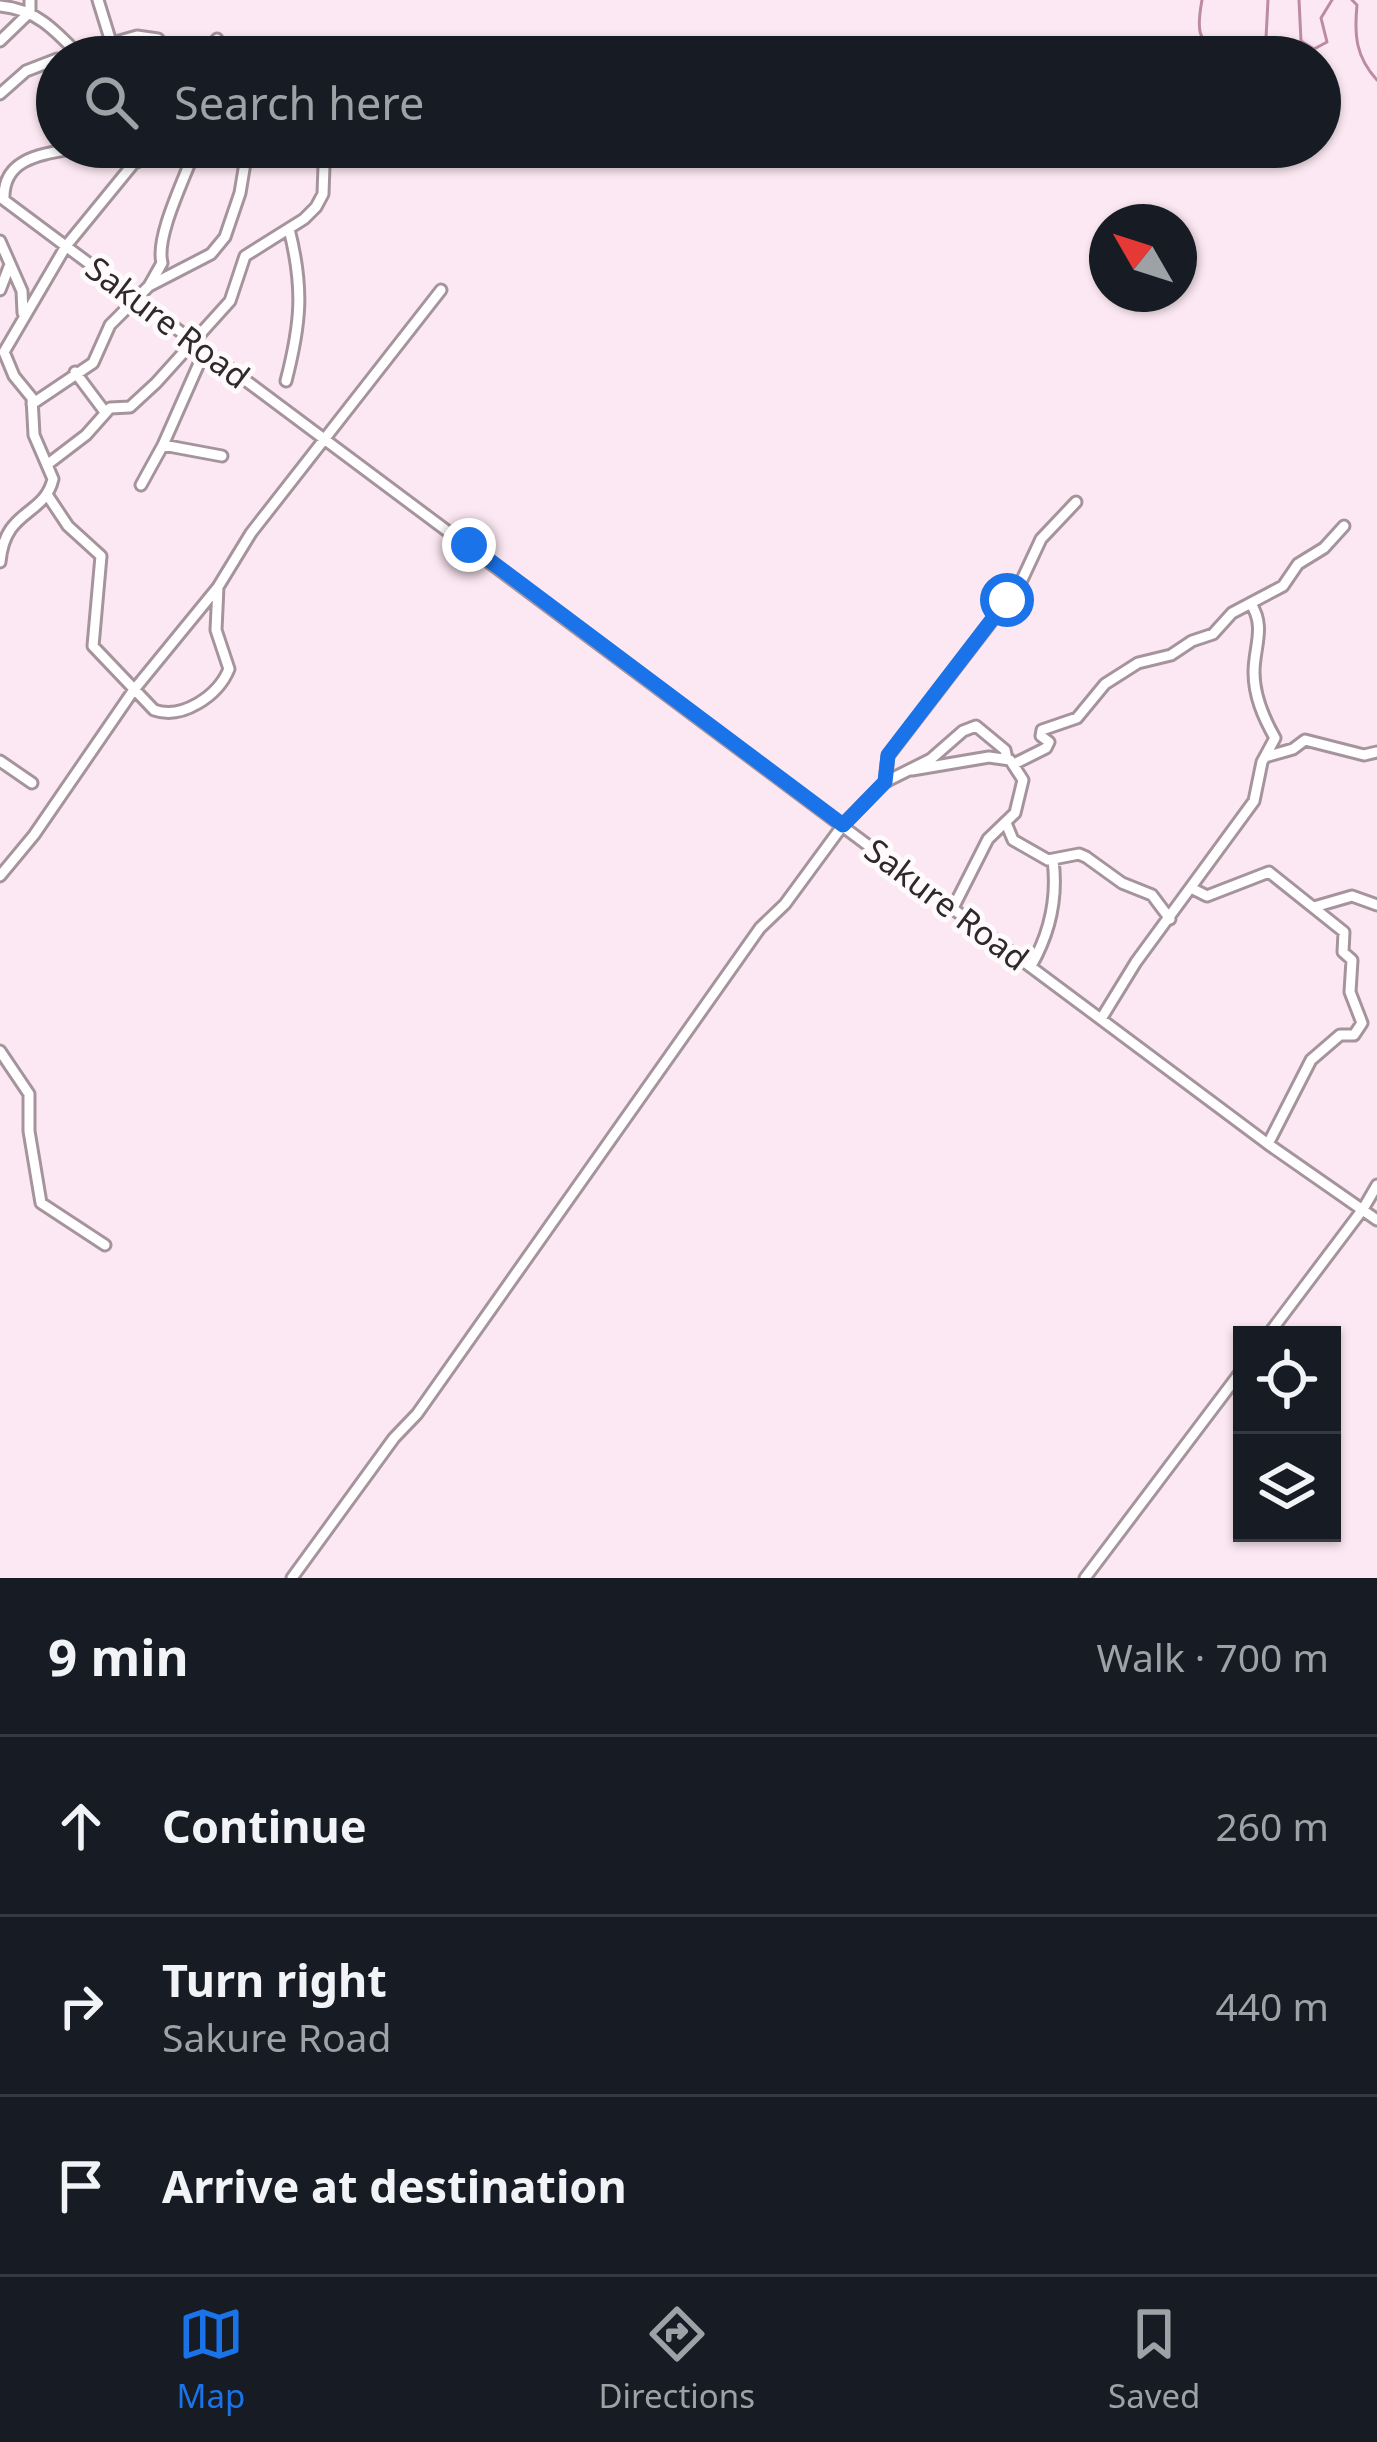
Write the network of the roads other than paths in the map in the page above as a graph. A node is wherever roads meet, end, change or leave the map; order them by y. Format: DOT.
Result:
graph roads {
  1 [pos="30,0"];
  2 [pos="98,0"];
  3 [pos="0,6"];
  4 [pos="30,13"];
  5 [pos="61,36"];
  6 [pos="109,36"];
  7 [pos="0,41"];
  8 [pos="36,67"];
  9 [pos="0,93"];
  10 [pos="36,156"];
  11 [pos="128,168"];
  12 [pos="188,168"];
  13 [pos="244,168"];
  14 [pos="323,168"];
  15 [pos="2,199"];
  16 [pos="290,229"];
  17 [pos="0,242"];
  18 [pos="66,247"];
  19 [pos="9,267"];
  20 [pos="149,286"];
  21 [pos="0,290"];
  22 [pos="441,290"];
  23 [pos="135,298"];
  24 [pos="22,318"];
  25 [pos="192,340"];
  26 [pos="205,350"];
  27 [pos="75,372"];
  28 [pos="286,381"];
  29 [pos="32,404"];
  30 [pos="105,412"];
  31 [pos="325,437"];
  32 [pos="163,445"];
  33 [pos="222,456"];
  34 [pos="48,464"];
  35 [pos="140,485"];
  36 [pos="48,496"];
  37 [pos="1076,502"];
  38 [pos="1343,526"];
  39 [pos="0,559"];
  40 [pos="218,587"];
  41 [pos="1251,604"];
  42 [pos="133,691"];
  43 [pos="1377,752"];
  44 [pos="1265,757"];
  45 [pos="0,761"];
  46 [pos="1010,761"];
  47 [pos="912,770"];
  48 [pos="885,782"];
  49 [pos="32,783"];
  50 [pos="1006,823"];
  51 [pos="843,825"];
  52 [pos="1053,860"];
  53 [pos="0,876"];
  54 [pos="1193,890"];
  55 [pos="1377,905"];
  56 [pos="1314,907"];
  57 [pos="953,908"];
  58 [pos="1170,919"];
  59 [pos="1031,966"];
  60 [pos="1101,1019"];
  61 [pos="0,1051"];
  62 [pos="1268,1144"];
  63 [pos="1377,1185"];
  64 [pos="1363,1209"];
  65 [pos="1377,1220"];
  66 [pos="105,1245"];
  67 [pos="1275,1326"];
  68 [pos="1233,1382"];
  69 [pos="292,1578"];
  70 [pos="1085,1578"];
  1 -- 4 [label="street"];
  2 -- 6 [label="street"];
  3 -- 4 [label="street"];
  4 -- 5 [label="street"];
  4 -- 7 [label="street"];
  8 -- 9 [label="street"];
  10 -- 15 [label="street"];
  11 -- 18 [label="street"];
  12 -- 20 [label="street"];
  13 -- 20 [label="street"];
  14 -- 16 [label="street"];
  15 -- 18 [label="street, Sakure Road"];
  16 -- 25 [label="street"];
  16 -- 28 [label="street"];
  17 -- 19 [label="street"];
  18 -- 23 [label="street, Sakure Road"];
  18 -- 24 [label="street"];
  19 -- 21 [label="street"];
  19 -- 24 [label="street"];
  20 -- 23 [label="street"];
  22 -- 31 [label="street"];
  23 -- 25 [label="street, Sakure Road"];
  23 -- 27 [label="street"];
  24 -- 29 [label="street"];
  25 -- 26 [label="street, Sakure Road"];
  25 -- 30 [label="street"];
  26 -- 31 [label="street, Sakure Road"];
  26 -- 32 [label="street"];
  27 -- 29 [label="street"];
  27 -- 30 [label="street"];
  29 -- 34 [label="street"];
  30 -- 34 [label="street"];
  31 -- 40 [label="street"];
  31 -- 51 [label="street, Sakure Road"];
  32 -- 33 [label="street"];
  32 -- 35 [label="street"];
  34 -- 36 [label="street"];
  36 -- 39 [label="street"];
  36 -- 42 [label="street"];
  37 -- 48 [label="street"];
  38 -- 41 [label="street"];
  40 -- 42 [label="street"];
  40 -- 42 [label="street"];
  41 -- 44 [label="street"];
  41 -- 46 [label="street"];
  42 -- 53 [label="street"];
  43 -- 44 [label="street"];
  44 -- 54 [label="street"];
  45 -- 49 [label="street"];
  46 -- 47 [label="street"];
  46 -- 47 [label="street"];
  46 -- 50 [label="street"];
  47 -- 48 [label="street"];
  48 -- 51 [label="street"];
  50 -- 52 [label="street"];
  50 -- 57 [label="street"];
  51 -- 57 [label="street, Sakure Road"];
  51 -- 69 [label="street"];
  52 -- 58 [label="street"];
  52 -- 59 [label="street"];
  54 -- 56 [label="street"];
  54 -- 58 [label="street"];
  55 -- 56 [label="street"];
  56 -- 62 [label="street"];
  57 -- 59 [label="street, Sakure Road"];
  58 -- 60 [label="street"];
  59 -- 60 [label="street, Sakure Road"];
  60 -- 62 [label="street, Sakure Road"];
  61 -- 66 [label="street"];
  62 -- 64 [label="street, Sakure Road"];
  63 -- 64 [label="street"];
  64 -- 65 [label="street, Sakure Road"];
  64 -- 67 [label="street"];
  68 -- 70 [label="street"];
}
